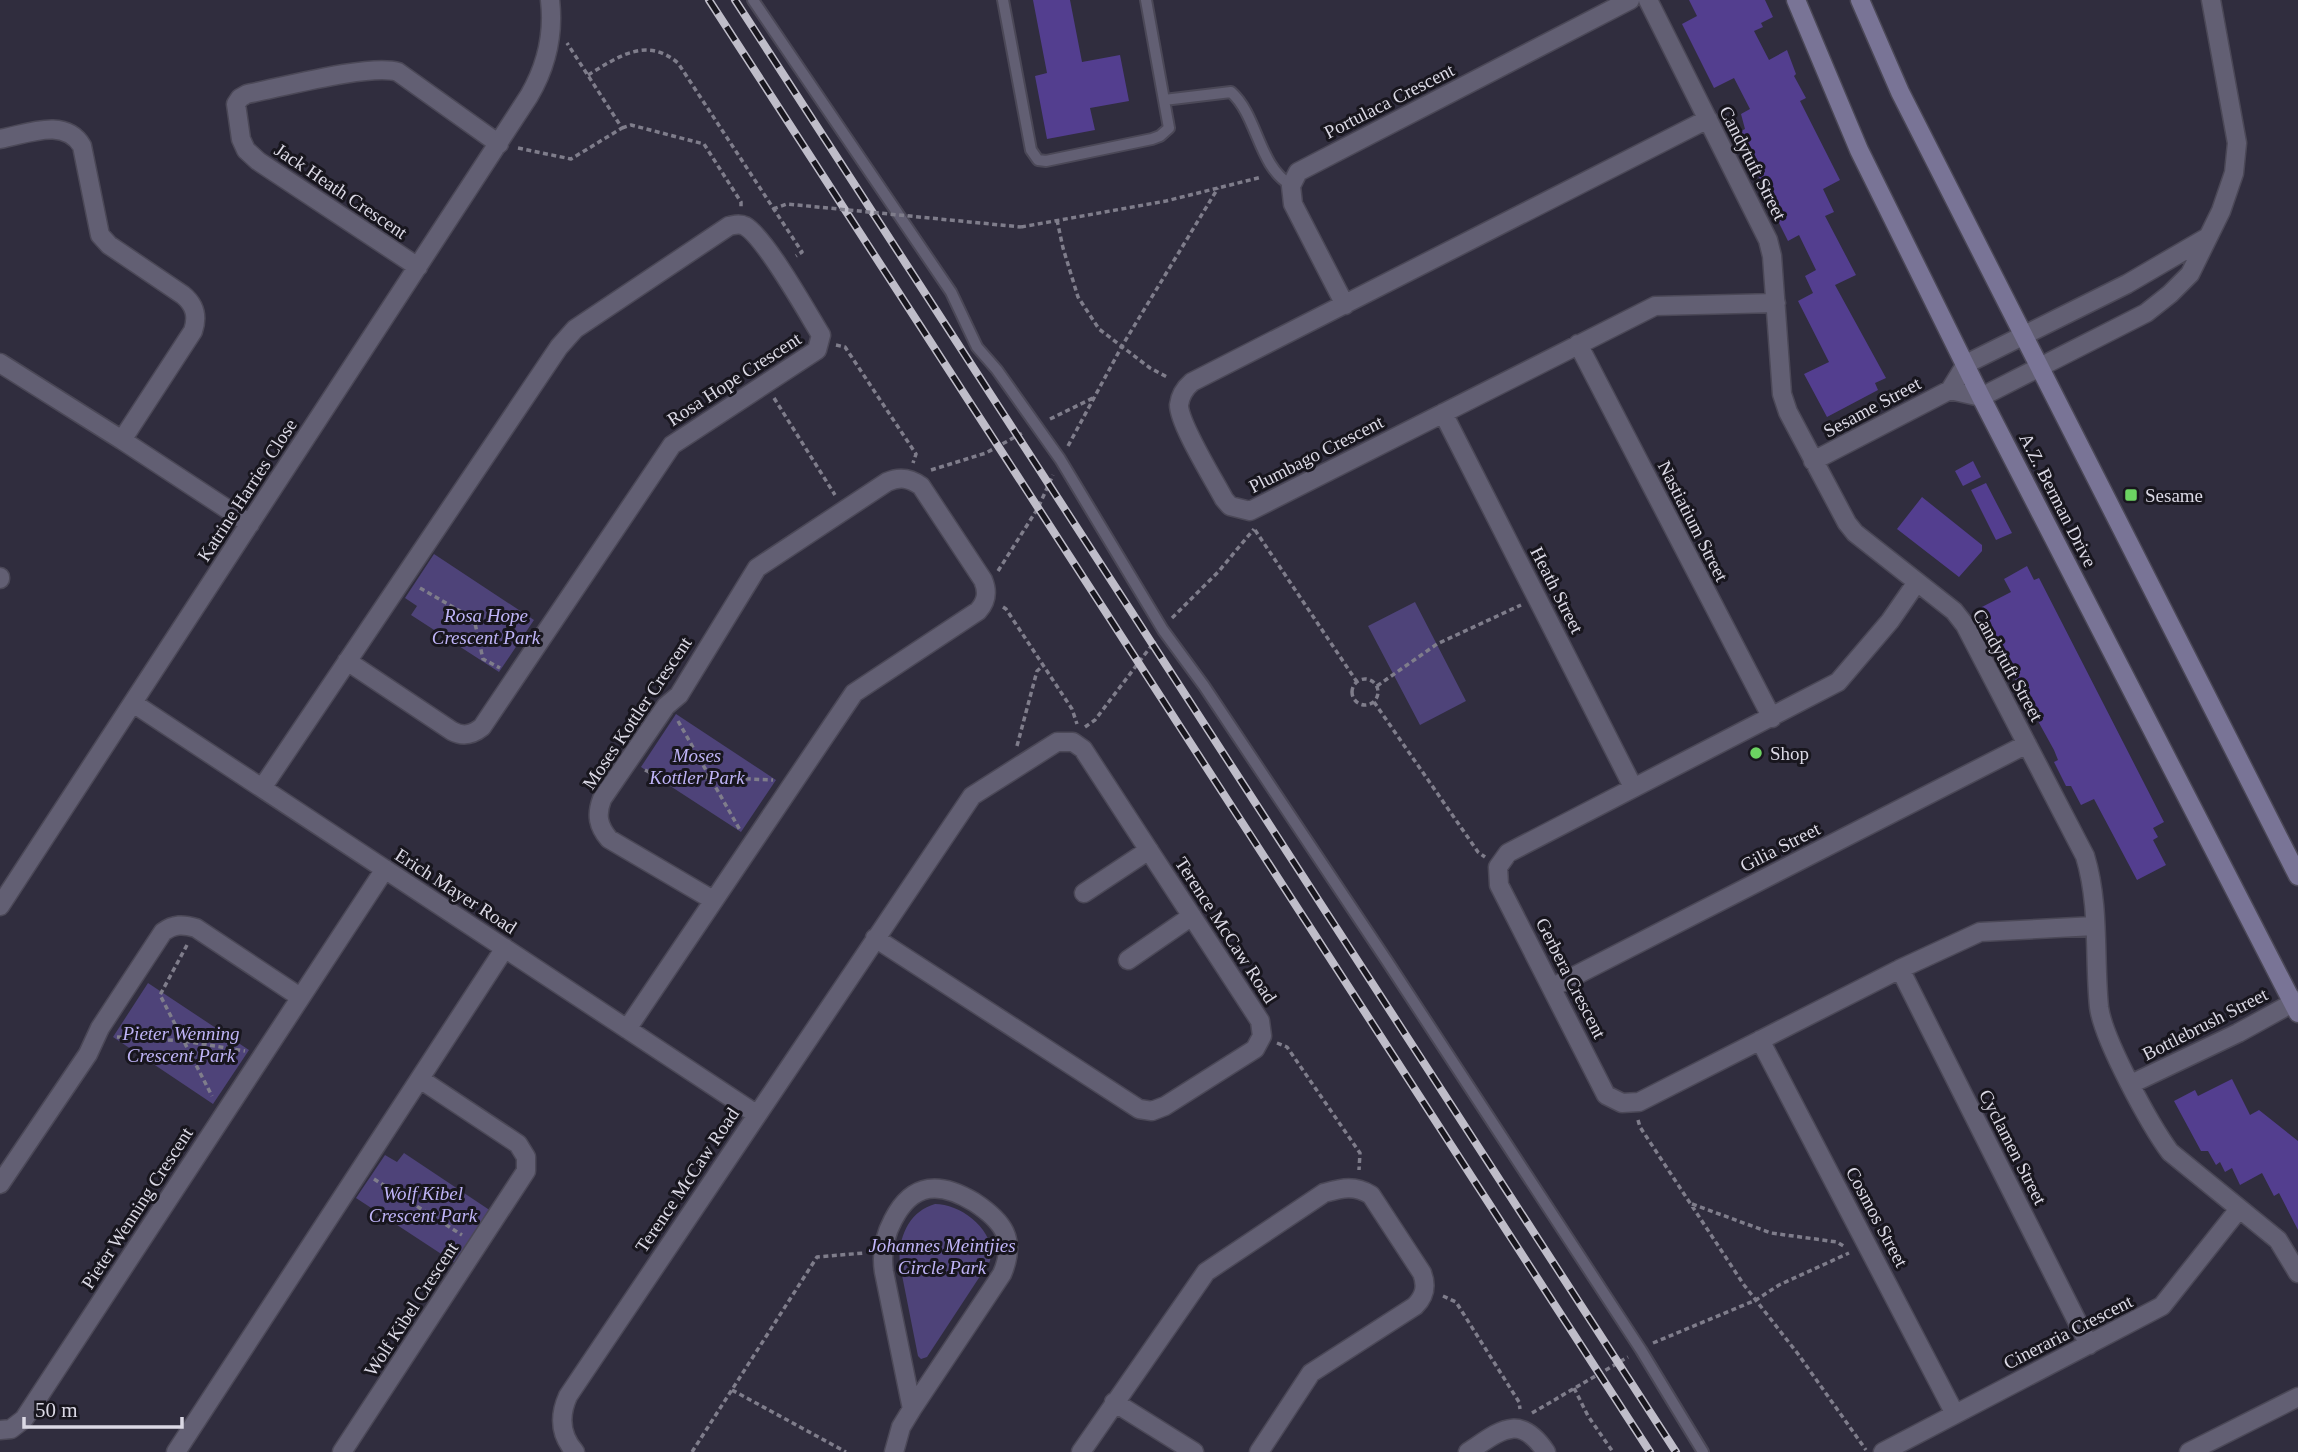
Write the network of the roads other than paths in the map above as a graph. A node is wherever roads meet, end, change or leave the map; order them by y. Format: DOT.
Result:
graph roads {
  1 [pos="550,0"];
  2 [pos="753,0"];
  3 [pos="1003,0"];
  4 [pos="1146,0"];
  5 [pos="1630,0"];
  6 [pos="1648,0"];
  7 [pos="1796,0"];
  8 [pos="1860,0"];
  9 [pos="2211,0"];
  10 [pos="1164,100"];
  11 [pos="1708,119"];
  12 [pos="0,139"];
  13 [pos="505,145"];
  14 [pos="1284,179"];
  15 [pos="2206,238"];
  16 [pos="418,267"];
  17 [pos="1776,303"];
  18 [pos="1345,305"];
  19 [pos="2023,336"];
  20 [pos="1578,344"];
  21 [pos="0,363"];
  22 [pos="1966,364"];
  23 [pos="2039,367"];
  24 [pos="1950,390"];
  25 [pos="1981,397"];
  26 [pos="1443,413"];
  27 [pos="122,440"];
  28 [pos="1814,461"];
  29 [pos="250,524"];
  30 [pos="1917,582"];
  31 [pos="347,661"];
  32 [pos="133,703"];
  33 [pos="1772,718"];
  34 [pos="2027,744"];
  35 [pos="1633,787"];
  36 [pos="262,788"];
  37 [pos="1149,850"];
  38 [pos="384,869"];
  39 [pos="2298,876"];
  40 [pos="1084,893"];
  41 [pos="713,901"];
  42 [pos="0,906"];
  43 [pos="1192,916"];
  44 [pos="2095,926"];
  45 [pos="875,938"];
  46 [pos="505,948"];
  47 [pos="1128,960"];
  48 [pos="1900,969"];
  49 [pos="1553,987"];
  50 [pos="300,998"];
  51 [pos="2296,1005"];
  52 [pos="627,1029"];
  53 [pos="1760,1040"];
  54 [pos="420,1079"];
  55 [pos="2131,1084"];
  56 [pos="756,1114"];
  57 [pos="0,1184"];
  58 [pos="2239,1209"];
  59 [pos="2298,1273"];
  60 [pos="2089,1345"];
  61 [pos="2298,1397"];
  62 [pos="1114,1402"];
  63 [pos="912,1409"];
  64 [pos="1955,1413"];
  65 [pos="0,1430"];
  66 [pos="176,1452"];
  67 [pos="342,1452"];
  68 [pos="575,1452"];
  69 [pos="894,1452"];
  70 [pos="1081,1452"];
  71 [pos="1194,1452"];
  72 [pos="1259,1452"];
  73 [pos="1468,1452"];
  74 [pos="1546,1452"];
  75 [pos="1703,1452"];
  76 [pos="1883,1452"];
  77 [pos="2189,1452"];
  1 -- 13 [label="street, Katrine Harries Close"];
  2 -- 75 [label="lane"];
  3 -- 10 [label="lane"];
  4 -- 10 [label="lane"];
  5 -- 14 [label="street, Portulaca Crescent"];
  6 -- 11 [label="street, Candytuft Street"];
  7 -- 22 [label="main road, A.Z. Berman Drive"];
  8 -- 19 [label="main road"];
  9 -- 15 [label="street"];
  10 -- 14 [label="lane"];
  11 -- 17 [label="street, Candytuft Street"];
  11 -- 18 [label="street"];
  12 -- 27 [label="street"];
  13 -- 16 [label="street, Katrine Harries Close"];
  13 -- 16 [label="street, Jack Heath Crescent"];
  14 -- 18 [label="street"];
  15 -- 19 [label="street"];
  15 -- 23 [label="street"];
  16 -- 29 [label="street, Katrine Harries Close"];
  17 -- 20 [label="street, Plumbago Crescent"];
  17 -- 28 [label="street, Candytuft Street"];
  18 -- 26 [label="street, Plumbago Crescent"];
  19 -- 22 [label="street"];
  19 -- 23 [label="main road"];
  20 -- 26 [label="street, Plumbago Crescent"];
  20 -- 33 [label="street, Nastiatium Street"];
  21 -- 27 [label="street"];
  22 -- 24 [label="street, Sesame Street"];
  22 -- 25 [label="main road, A.Z. Berman Drive"];
  23 -- 25 [label="street"];
  23 -- 39 [label="main road"];
  24 -- 25 [label="street, Sesame Street"];
  24 -- 28 [label="street, Sesame Street"];
  25 -- 51 [label="main road, A.Z. Berman Drive"];
  26 -- 35 [label="street, Heath Street"];
  27 -- 29 [label="street"];
  28 -- 30 [label="street, Candytuft Street"];
  29 -- 32 [label="street, Katrine Harries Close"];
  30 -- 33 [label="street, Gerbera Crescent"];
  30 -- 34 [label="street, Candytuft Street"];
  31 -- 31 [label="street, Rosa Hope Crescent"];
  31 -- 36 [label="street, Rosa Hope Crescent"];
  32 -- 36 [label="street, Erich Mayer Road"];
  32 -- 42 [label="street, Katrine Harries Close"];
  33 -- 35 [label="street, Gerbera Crescent"];
  34 -- 44 [label="street, Candytuft Street"];
  34 -- 49 [label="street, Gilia Street"];
  35 -- 49 [label="street, Gerbera Crescent"];
  36 -- 38 [label="street, Erich Mayer Road"];
  37 -- 40 [label="street"];
  37 -- 43 [label="street, Terence McCaw Road"];
  37 -- 45 [label="street, Terence McCaw Road"];
  38 -- 46 [label="street, Erich Mayer Road"];
  38 -- 50 [label="street, Pieter Wenning Crescent"];
  41 -- 41 [label="street, Moses Kottler Crescent"];
  41 -- 52 [label="street"];
  43 -- 45 [label="street, Terence McCaw Road"];
  43 -- 47 [label="street"];
  44 -- 48 [label="street"];
  44 -- 55 [label="street, Candytuft Street"];
  45 -- 56 [label="street, Terence McCaw Road"];
  46 -- 52 [label="street, Erich Mayer Road"];
  46 -- 54 [label="street"];
  48 -- 53 [label="street"];
  48 -- 60 [label="street, Cyclamen Street"];
  49 -- 53 [label="street, Gerbera Crescent"];
  50 -- 57 [label="street"];
  50 -- 65 [label="street, Pieter Wenning Crescent"];
  51 -- 55 [label="street, Bottlebrush Street"];
  52 -- 56 [label="street, Erich Mayer Road"];
  53 -- 64 [label="street, Cosmos Street"];
  54 -- 66 [label="street"];
  54 -- 67 [label="street, Wolf Kibel Crescent"];
  55 -- 58 [label="street, Candytuft Street"];
  56 -- 68 [label="street, Terence McCaw Road"];
  58 -- 59 [label="street, Candytuft Street"];
  58 -- 60 [label="street, Cineraria Crescent"];
  60 -- 64 [label="street, Cineraria Crescent"];
  61 -- 77 [label="street"];
  62 -- 70 [label="street"];
  62 -- 71 [label="street"];
  62 -- 72 [label="street"];
  63 -- 63 [label="street"];
  63 -- 69 [label="street"];
  64 -- 76 [label="street, Cineraria Crescent"];
  73 -- 74 [label="street"];
}
